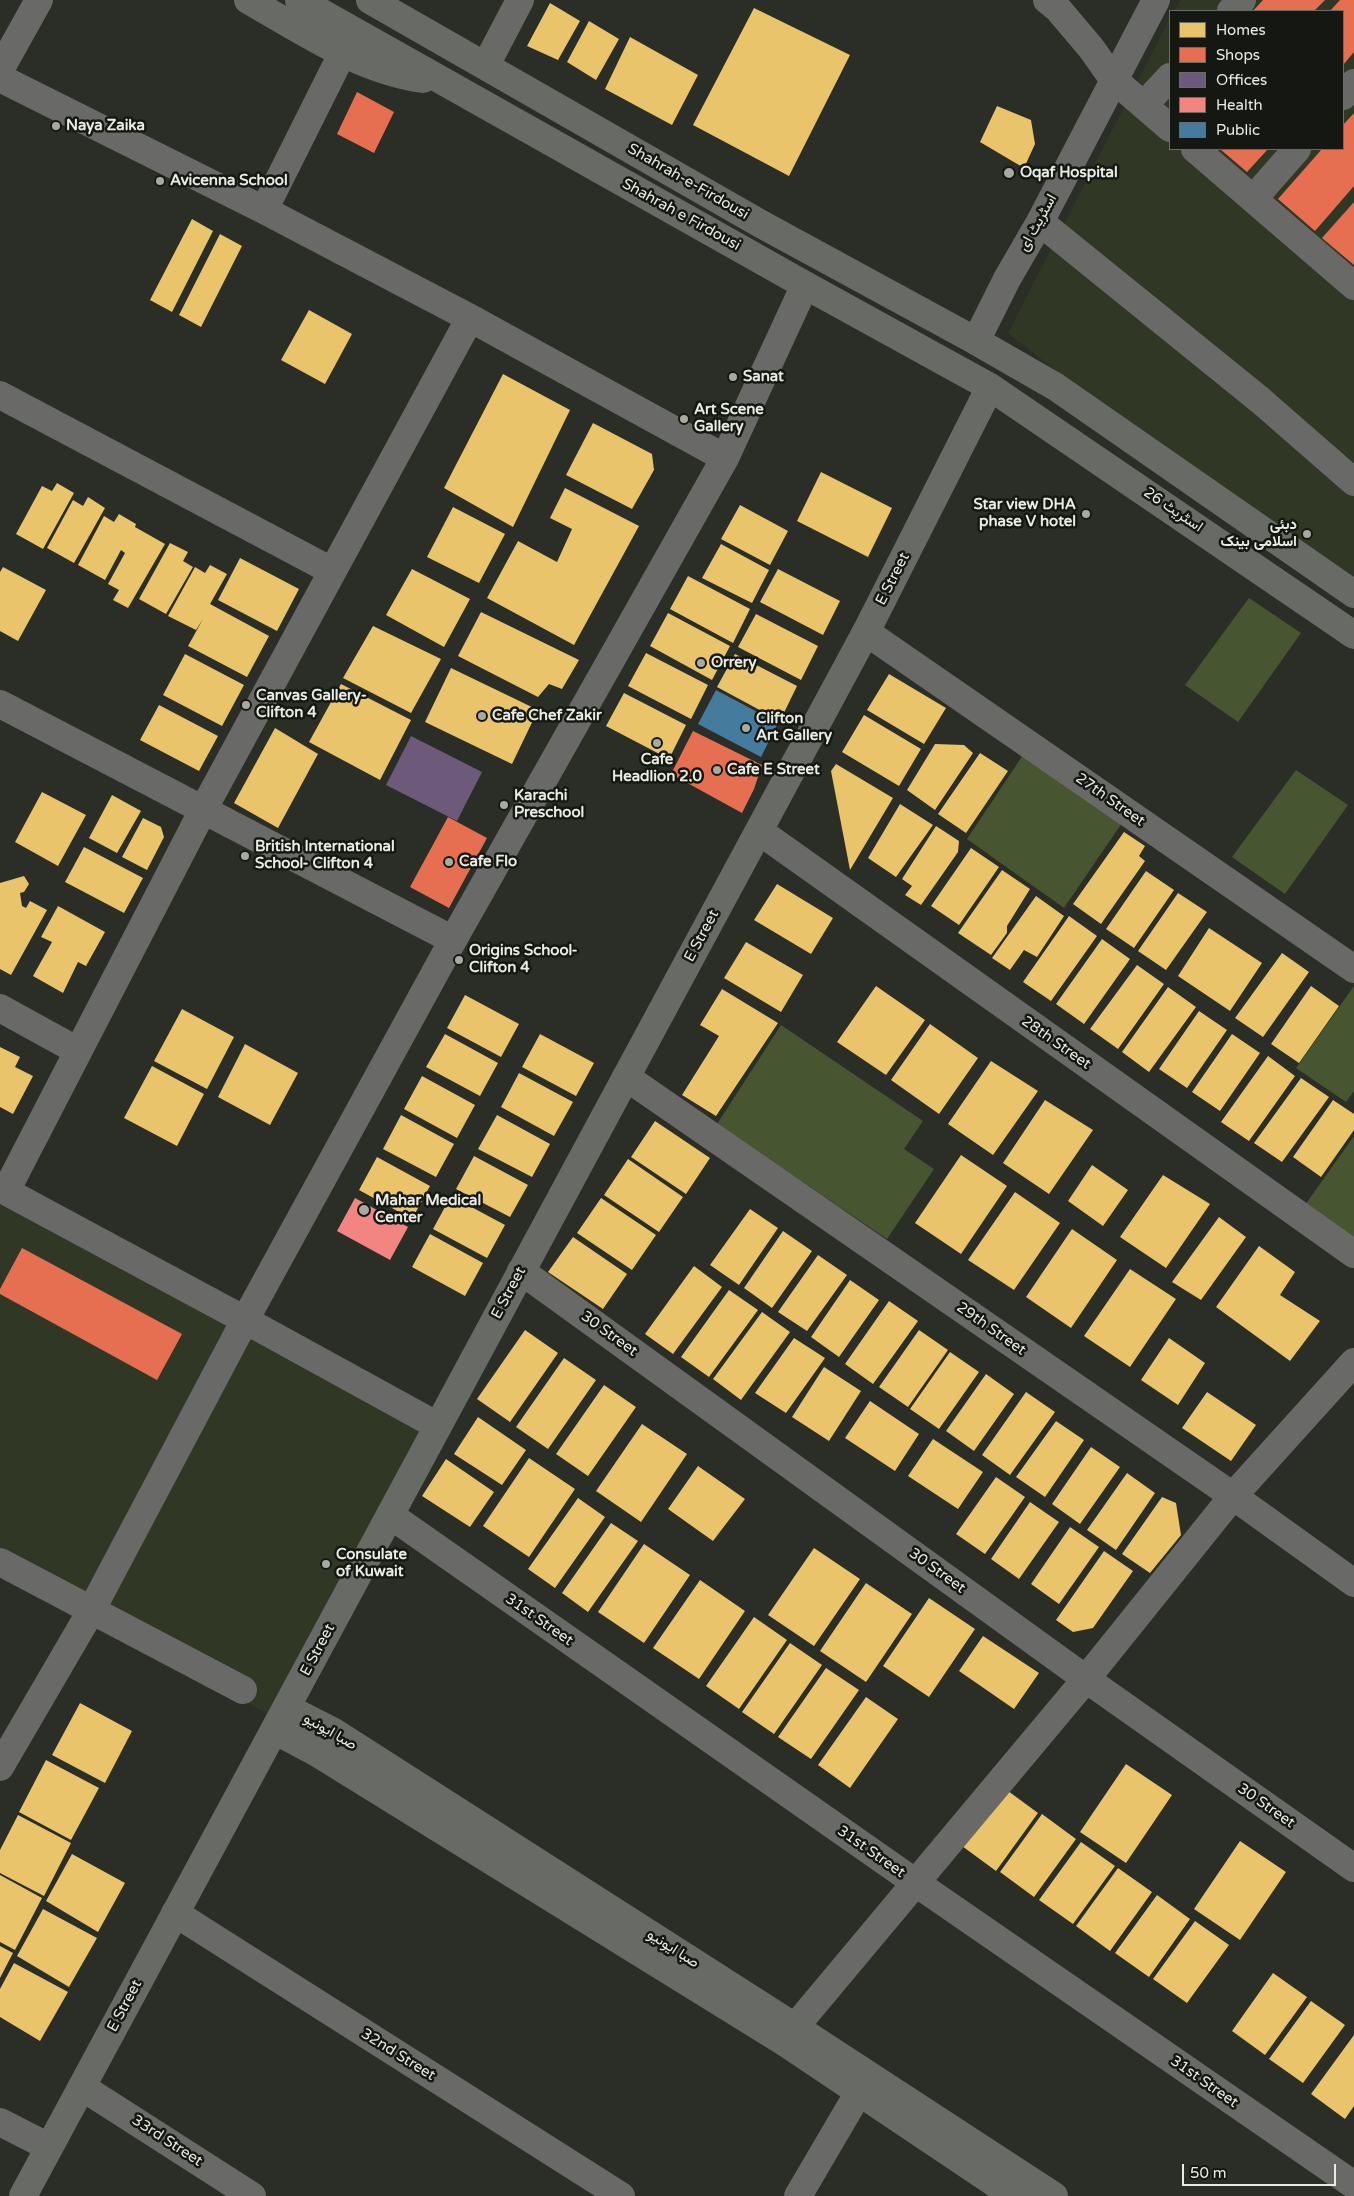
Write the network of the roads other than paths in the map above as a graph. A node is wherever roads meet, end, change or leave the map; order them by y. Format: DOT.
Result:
graph roads {
  1 [pos="39,0"];
  2 [pos="248,0"];
  3 [pos="299,0"];
  4 [pos="370,0"];
  5 [pos="520,0"];
  6 [pos="1047,0"];
  7 [pos="1156,0"];
  8 [pos="1242,0"];
  9 [pos="1232,10"];
  10 [pos="343,52"];
  11 [pos="486,65"];
  12 [pos="0,70"];
  13 [pos="0,78"];
  14 [pos="1169,78"];
  15 [pos="1113,79"];
  16 [pos="444,82"];
  17 [pos="1354,83"];
  18 [pos="1344,95"];
  19 [pos="1144,106"];
  20 [pos="1169,127"];
  21 [pos="1195,150"];
  22 [pos="1296,150"];
  23 [pos="1253,199"];
  24 [pos="264,210"];
  25 [pos="1040,222"];
  26 [pos="805,285"];
  27 [pos="1354,286"];
  28 [pos="470,318"];
  29 [pos="976,341"];
  30 [pos="990,387"];
  31 [pos="0,394"];
  32 [pos="726,458"];
  33 [pos="1354,482"];
  34 [pos="332,571"];
  35 [pos="1354,594"];
  36 [pos="866,632"];
  37 [pos="1354,635"];
  38 [pos="0,704"];
  39 [pos="203,810"];
  40 [pos="758,831"];
  41 [pos="453,940"];
  42 [pos="1354,969"];
  43 [pos="0,1008"];
  44 [pos="78,1050"];
  45 [pos="626,1077"];
  46 [pos="3,1189"];
  47 [pos="1354,1254"];
  48 [pos="521,1271"];
  49 [pos="245,1320"];
  50 [pos="1354,1362"];
  51 [pos="438,1426"];
  52 [pos="1233,1496"];
  53 [pos="390,1515"];
  54 [pos="0,1562"];
  55 [pos="1354,1583"];
  56 [pos="91,1611"];
  57 [pos="1086,1679"];
  58 [pos="243,1690"];
  59 [pos="281,1719"];
  60 [pos="0,1767"];
  61 [pos="1354,1868"];
  62 [pos="916,1883"];
  63 [pos="175,1913"];
  64 [pos="791,2035"];
  65 [pos="82,2087"];
  66 [pos="858,2092"];
  67 [pos="0,2122"];
  68 [pos="49,2147"];
  69 [pos="1354,2185"];
  70 [pos="23,2196"];
  71 [pos="252,2196"];
  72 [pos="621,2196"];
  73 [pos="798,2196"];
  74 [pos="1014,2196"];
  75 [pos="1054,2196"];
  1 -- 12 [label="street"];
  2 -- 10 [label="main road"];
  3 -- 16 [label="main road, Shahrah e Firdousi"];
  4 -- 11 [label="main road, Shahrah-e-Firdousi"];
  5 -- 11 [label="street"];
  6 -- 15 [label="street"];
  7 -- 15 [label="street, اسٹریٹ ای"];
  8 -- 9 [label="street"];
  10 -- 16 [label="main road"];
  10 -- 24 [label="street"];
  11 -- 29 [label="main road, Shahrah-e-Firdousi"];
  13 -- 24 [label="street"];
  14 -- 19 [label="street"];
  15 -- 19 [label="street"];
  15 -- 25 [label="street, اسٹریٹ ای"];
  16 -- 26 [label="main road, Shahrah e Firdousi"];
  17 -- 18 [label="street"];
  19 -- 20 [label="street"];
  21 -- 23 [label="street"];
  22 -- 23 [label="street"];
  23 -- 27 [label="street"];
  24 -- 28 [label="street"];
  25 -- 29 [label="street, اسٹریٹ ای"];
  25 -- 33 [label="street"];
  26 -- 30 [label="main road, Shahrah e Firdousi"];
  26 -- 32 [label="street"];
  28 -- 32 [label="street"];
  28 -- 34 [label="street"];
  29 -- 35 [label="main road, Shahrah-e-Firdousi"];
  30 -- 36 [label="main road, E Street"];
  30 -- 37 [label="main road, اسٹریٹ 26"];
  31 -- 34 [label="street"];
  32 -- 41 [label="street"];
  34 -- 39 [label="street"];
  36 -- 40 [label="main road, E Street"];
  36 -- 42 [label="street, 27th Street"];
  38 -- 39 [label="street"];
  39 -- 41 [label="street"];
  39 -- 44 [label="street"];
  40 -- 45 [label="main road, E Street"];
  40 -- 47 [label="street, 28th Street"];
  41 -- 49 [label="street"];
  43 -- 44 [label="street"];
  44 -- 46 [label="street"];
  45 -- 48 [label="main road, E Street"];
  45 -- 52 [label="street, 29th Street"];
  46 -- 49 [label="street"];
  48 -- 51 [label="main road, E Street"];
  48 -- 57 [label="street, 30 Street"];
  49 -- 51 [label="street"];
  49 -- 56 [label="street"];
  50 -- 52 [label="street"];
  51 -- 53 [label="main road, E Street"];
  52 -- 55 [label="street, 29th Street"];
  52 -- 57 [label="street"];
  53 -- 59 [label="main road, E Street"];
  53 -- 62 [label="street, 31st Street"];
  54 -- 56 [label="street"];
  56 -- 58 [label="street"];
  56 -- 60 [label="street"];
  57 -- 61 [label="street, 30 Street"];
  57 -- 62 [label="street"];
  59 -- 63 [label="main road, E Street"];
  59 -- 64 [label="main road, صبا ایونیو"];
  62 -- 64 [label="street"];
  62 -- 69 [label="street, 31st Street"];
  63 -- 65 [label="main road, E Street"];
  63 -- 72 [label="street, 32nd Street"];
  64 -- 66 [label="main road, صبا ایونیو"];
  64 -- 75 [label="main road, صبا ایونیو"];
  65 -- 68 [label="main road, E Street"];
  65 -- 71 [label="street, 33rd Street"];
  66 -- 73 [label="street"];
  66 -- 74 [label="main road, صبا ایونیو"];
  67 -- 68 [label="street"];
  68 -- 70 [label="main road, E Street"];
}
